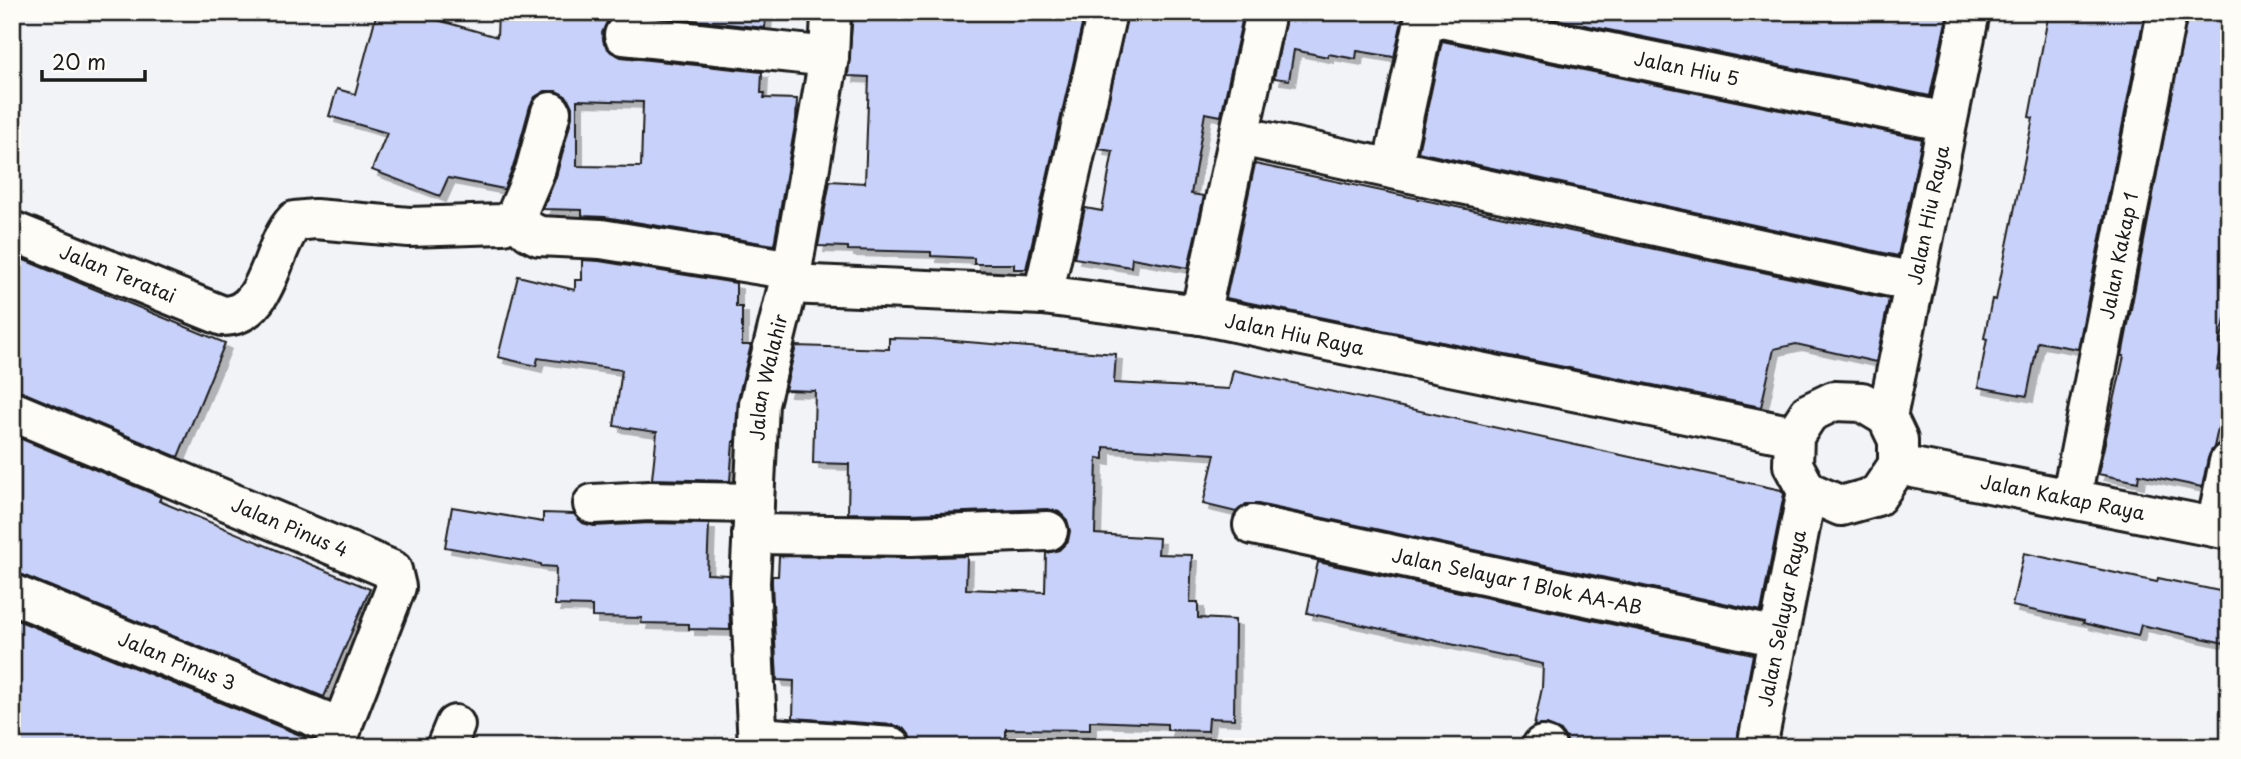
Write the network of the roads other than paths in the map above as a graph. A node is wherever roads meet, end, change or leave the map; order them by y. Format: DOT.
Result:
graph roads {
  1 [pos="831,12"];
  2 [pos="1107,12"];
  3 [pos="1266,12"];
  4 [pos="1970,12"];
  5 [pos="2167,12"];
  6 [pos="1426,14"];
  7 [pos="624,35"];
  8 [pos="829,57"];
  9 [pos="551,112"];
  10 [pos="1947,122"];
  11 [pos="1240,136"];
  12 [pos="1392,169"];
  13 [pos="515,218"];
  14 [pos="12,231"];
  15 [pos="791,277"];
  16 [pos="1914,282"];
  17 [pos="1043,295"];
  18 [pos="1200,315"];
  19 [pos="12,411"];
  20 [pos="1887,417"];
  21 [pos="1794,436"];
  22 [pos="2229,462"];
  23 [pos="1898,465"];
  24 [pos="1807,491"];
  25 [pos="2071,499"];
  26 [pos="593,504"];
  27 [pos="753,519"];
  28 [pos="1253,525"];
  29 [pos="2222,528"];
  30 [pos="1048,531"];
  31 [pos="12,594"];
  32 [pos="1779,636"];
  33 [pos="338,737"];
  34 [pos="758,742"];
  35 [pos="892,747"];
  36 [pos="1757,747"];
  1 -- 8 [label="street, Jalan Walahir"];
  2 -- 17 [label="street"];
  3 -- 11 [label="street"];
  4 -- 10 [label="street, Jalan Hiu Raya"];
  5 -- 25 [label="street, Jalan Kakap 1"];
  6 -- 10 [label="street, Jalan Hiu 5"];
  6 -- 12 [label="street"];
  7 -- 8 [label="street"];
  8 -- 15 [label="street, Jalan Walahir"];
  9 -- 13 [label="street"];
  10 -- 16 [label="street, Jalan Hiu Raya"];
  11 -- 12 [label="street"];
  11 -- 18 [label="street"];
  12 -- 16 [label="street"];
  13 -- 14 [label="street, Jalan Teratai"];
  13 -- 15 [label="street, Jalan Hiu Raya"];
  15 -- 17 [label="street, Jalan Hiu Raya"];
  15 -- 27 [label="street, Jalan Walahir"];
  16 -- 20 [label="street, Jalan Hiu Raya"];
  17 -- 18 [label="street, Jalan Hiu Raya"];
  18 -- 21 [label="street, Jalan Hiu Raya"];
  19 -- 33 [label="street, Jalan Pinus 4"];
  20 -- 21 [label="street"];
  20 -- 23 [label="street"];
  21 -- 24 [label="street"];
  22 -- 29 [label="street"];
  23 -- 24 [label="street"];
  23 -- 25 [label="street, Jalan Kakap Raya"];
  24 -- 32 [label="street, Jalan Selayar Raya"];
  25 -- 29 [label="street, Jalan Kakap Raya"];
  26 -- 27 [label="street"];
  27 -- 30 [label="street"];
  27 -- 34 [label="street, Jalan Walahir"];
  28 -- 32 [label="street, Jalan Selayar 1 Blok AA-AB"];
  31 -- 33 [label="street, Jalan Pinus 3"];
  32 -- 36 [label="street, Jalan Selayar Raya"];
  34 -- 35 [label="street"];
}
